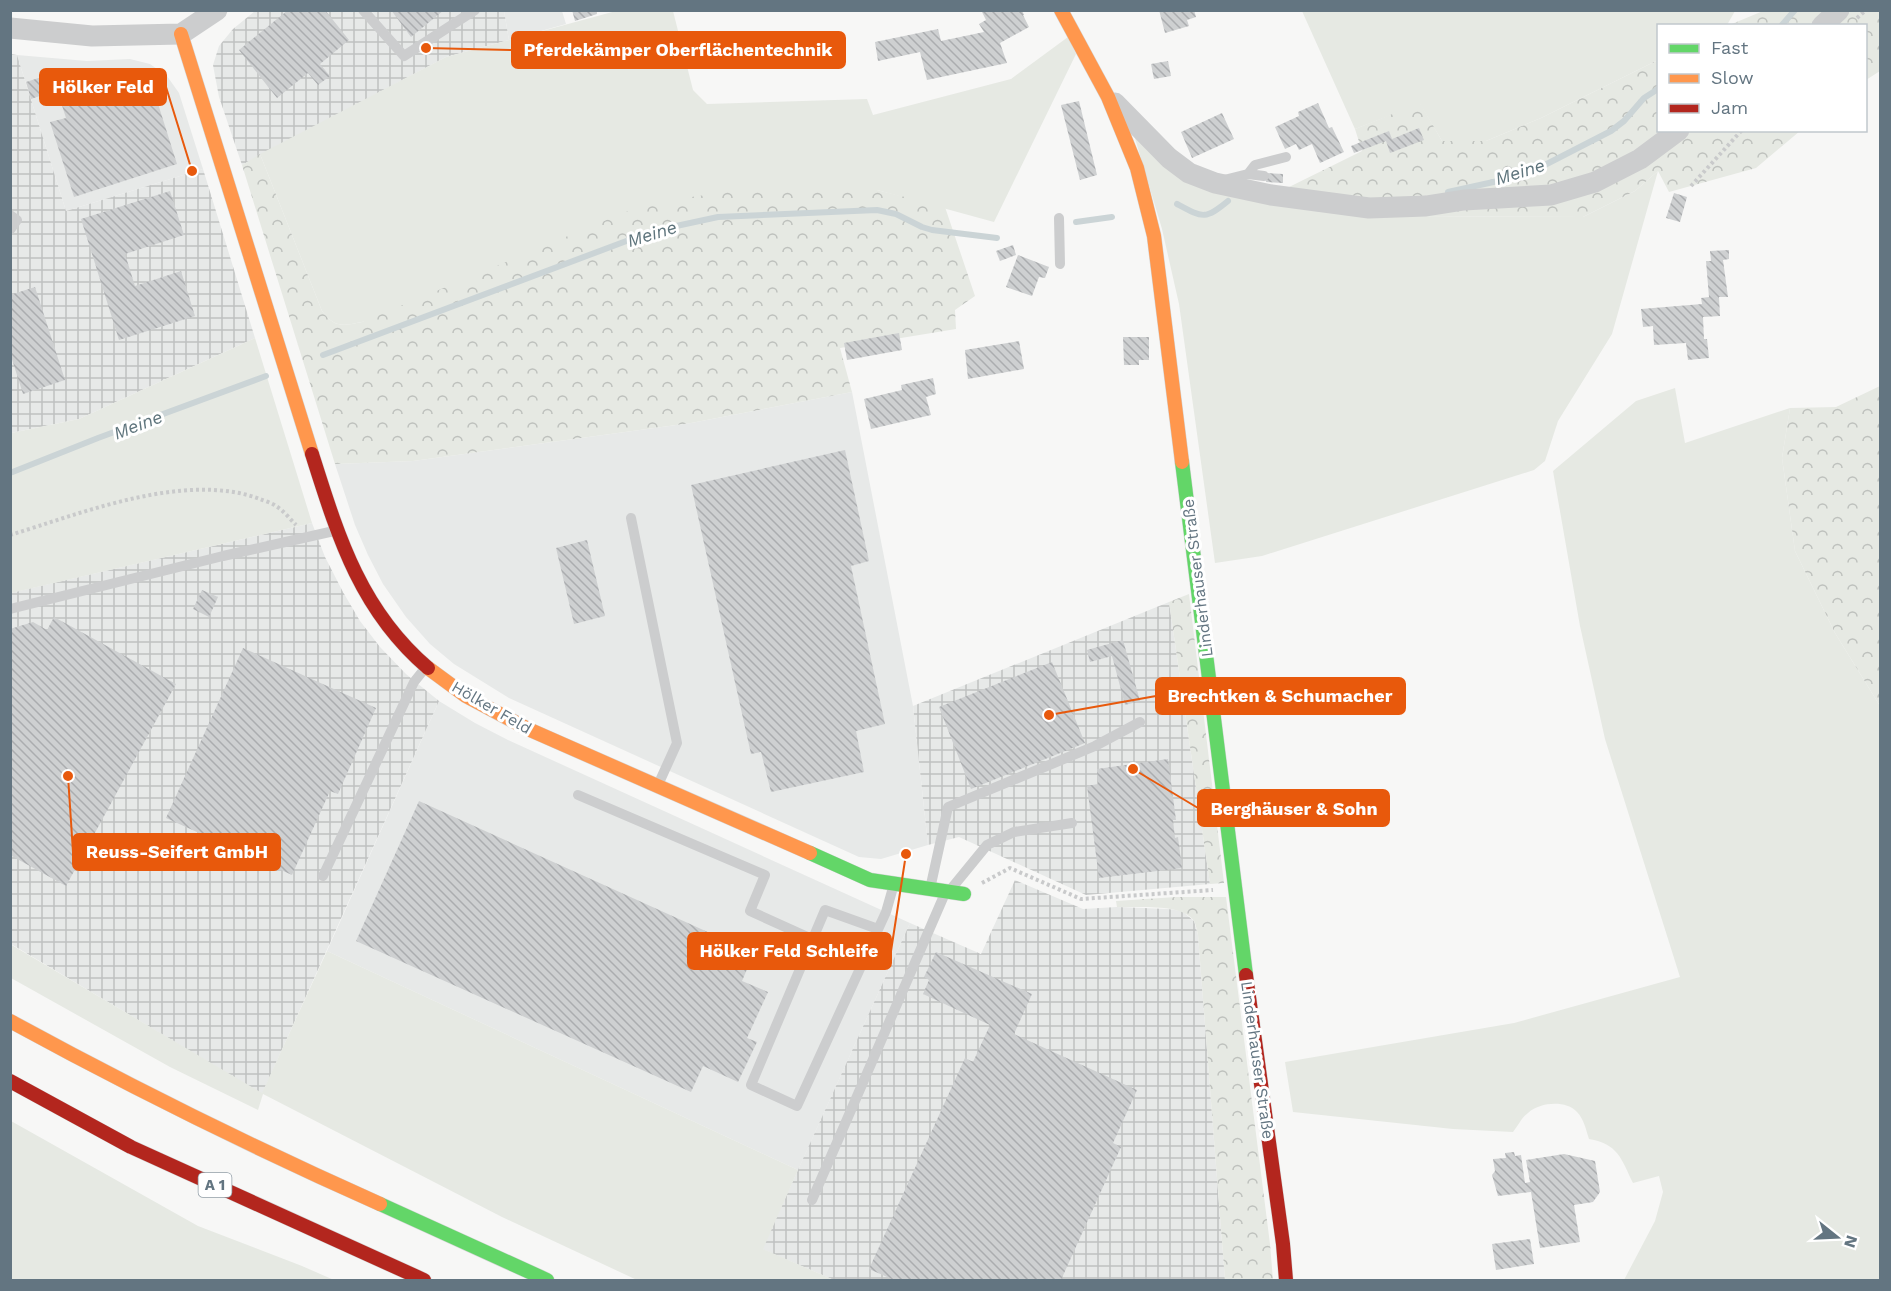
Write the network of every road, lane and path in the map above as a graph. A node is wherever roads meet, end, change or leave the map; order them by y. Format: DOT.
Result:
graph roads {
  1 [pos="217,10"];
  2 [pos="363,10"];
  3 [pos="475,10"];
  4 [pos="1061,10"];
  5 [pos="1839,10"];
  6 [pos="1824,24"];
  7 [pos="10,28"];
  8 [pos="181,33"];
  9 [pos="1108,96"];
  10 [pos="1676,132"];
  11 [pos="1740,132"];
  12 [pos="1286,157"];
  13 [pos="1248,174"];
  14 [pos="1264,176"];
  15 [pos="1215,183"];
  16 [pos="1691,186"];
  17 [pos="10,215"];
  18 [pos="1059,218"];
  19 [pos="10,230"];
  20 [pos="1060,264"];
  21 [pos="631,518"];
  22 [pos="336,531"];
  23 [pos="10,535"];
  24 [pos="309,537"];
  25 [pos="10,609"];
  26 [pos="426,667"];
  27 [pos="1140,722"];
  28 [pos="657,786"];
  29 [pos="578,795"];
  30 [pos="1072,824"];
  31 [pos="323,876"];
  32 [pos="894,884"];
  33 [pos="1234,888"];
  34 [pos="930,889"];
  35 [pos="947,891"];
  36 [pos="964,894"];
  37 [pos="878,928"];
  38 [pos="812,939"];
  39 [pos="10,1021"];
  40 [pos="10,1081"];
  41 [pos="813,1200"];
  42 [pos="424,1281"];
  43 [pos="547,1281"];
  44 [pos="1286,1281"];
  1 -- 8 [label="street"];
  2 -- 3 [label="lane"];
  4 -- 9 [label="main road, Linderhauser Straße"];
  5 -- 6 [label="street"];
  7 -- 8 [label="street"];
  8 -- 22 [label="main road, Hölker Feld"];
  9 -- 15 [label="street, Linderhauser Straße"];
  9 -- 33 [label="main road, Linderhauser Straße"];
  10 -- 15 [label="street, Linderhauser Straße"];
  11 -- 16 [label="path"];
  12 -- 13 [label="lane"];
  13 -- 14 [label="lane"];
  13 -- 15 [label="lane"];
  17 -- 19 [label="lane"];
  18 -- 20 [label="lane"];
  21 -- 28 [label="lane"];
  22 -- 24 [label="lane"];
  22 -- 26 [label="main road, Hölker Feld"];
  23 -- 24 [label="path"];
  24 -- 25 [label="lane"];
  26 -- 28 [label="main road, Hölker Feld"];
  26 -- 31 [label="lane"];
  27 -- 34 [label="lane"];
  28 -- 32 [label="main road, Hölker Feld"];
  29 -- 38 [label="lane"];
  30 -- 35 [label="lane"];
  32 -- 34 [label="main road, Hölker Feld"];
  32 -- 37 [label="lane"];
  33 -- 36 [label="path"];
  33 -- 44 [label="main road, Linderhauser Straße"];
  34 -- 35 [label="main road, Hölker Feld"];
  35 -- 36 [label="main road, Hölker Feld"];
  35 -- 41 [label="lane"];
  37 -- 38 [label="lane"];
  37 -- 38 [label="lane"];
  39 -- 43 [label="main road"];
  40 -- 42 [label="main road, A 1"];
}
